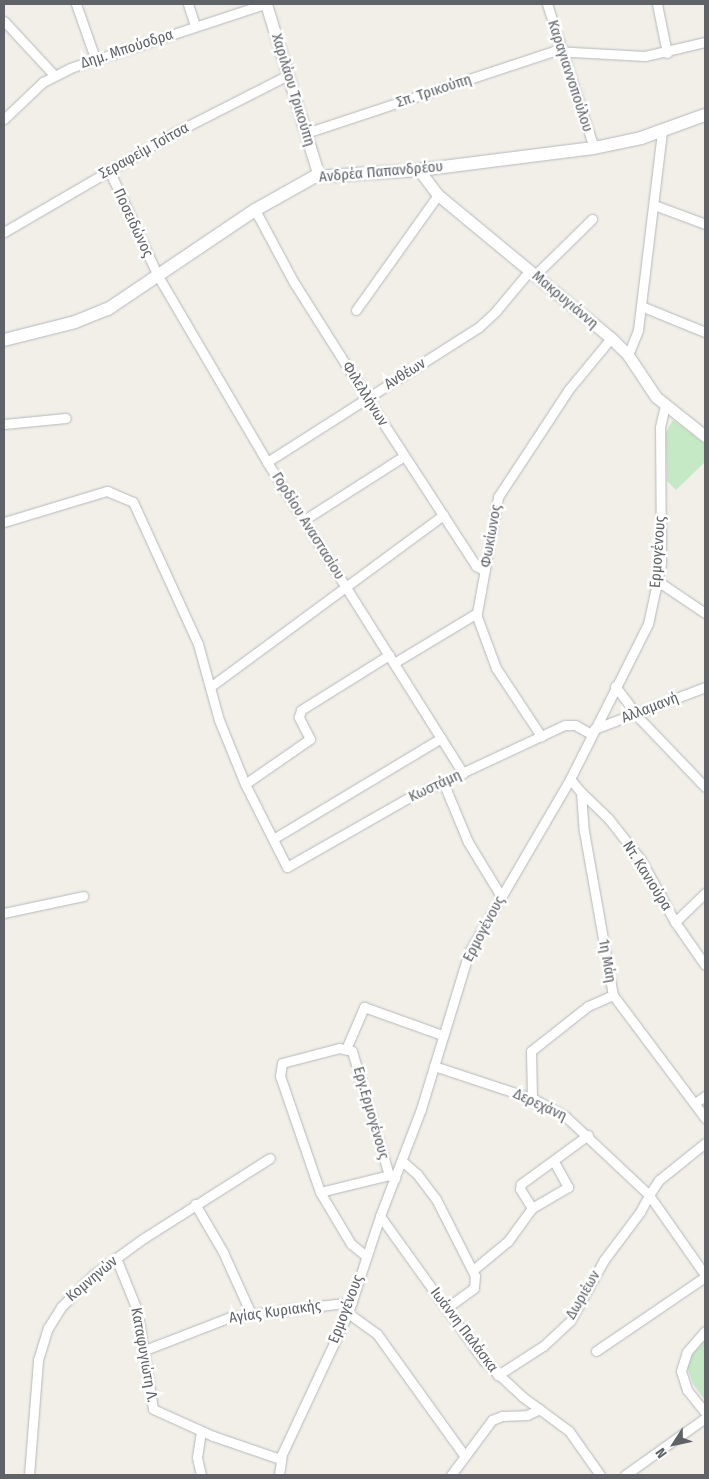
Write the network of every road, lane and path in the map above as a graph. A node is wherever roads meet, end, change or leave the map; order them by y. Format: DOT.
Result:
graph roads {
  1 [pos="76,4"];
  2 [pos="188,4"];
  3 [pos="265,4"];
  4 [pos="547,4"];
  5 [pos="657,4"];
  6 [pos="4,21"];
  7 [pos="195,26"];
  8 [pos="705,42"];
  9 [pos="562,51"];
  10 [pos="667,53"];
  11 [pos="96,58"];
  12 [pos="54,75"];
  13 [pos="288,75"];
  14 [pos="705,115"];
  15 [pos="4,120"];
  16 [pos="662,131"];
  17 [pos="306,133"];
  18 [pos="594,148"];
  19 [pos="108,170"];
  20 [pos="418,170"];
  21 [pos="319,176"];
  22 [pos="438,195"];
  23 [pos="654,204"];
  24 [pos="255,210"];
  25 [pos="592,219"];
  26 [pos="705,224"];
  27 [pos="4,232"];
  28 [pos="532,272"];
  29 [pos="158,276"];
  30 [pos="641,306"];
  31 [pos="356,310"];
  32 [pos="705,332"];
  33 [pos="611,338"];
  34 [pos="4,340"];
  35 [pos="628,355"];
  36 [pos="367,398"];
  37 [pos="665,405"];
  38 [pos="66,418"];
  39 [pos="4,424"];
  40 [pos="705,436"];
  41 [pos="404,456"];
  42 [pos="268,462"];
  43 [pos="443,516"];
  44 [pos="304,520"];
  45 [pos="4,522"];
  46 [pos="485,571"];
  47 [pos="659,582"];
  48 [pos="345,586"];
  49 [pos="705,613"];
  50 [pos="476,614"];
  51 [pos="391,659"];
  52 [pos="615,686"];
  53 [pos="210,687"];
  54 [pos="705,687"];
  55 [pos="636,714"];
  56 [pos="593,732"];
  57 [pos="542,736"];
  58 [pos="441,738"];
  59 [pos="463,773"];
  60 [pos="570,779"];
  61 [pos="443,782"];
  62 [pos="245,784"];
  63 [pos="705,787"];
  64 [pos="581,792"];
  65 [pos="273,839"];
  66 [pos="705,893"];
  67 [pos="83,896"];
  68 [pos="501,896"];
  69 [pos="4,913"];
  70 [pos="675,922"];
  71 [pos="705,965"];
  72 [pos="613,995"];
  73 [pos="442,1036"];
  74 [pos="346,1049"];
  75 [pos="434,1066"];
  76 [pos="705,1096"];
  77 [pos="532,1098"];
  78 [pos="695,1103"];
  79 [pos="705,1118"];
  80 [pos="588,1135"];
  81 [pos="705,1143"];
  82 [pos="270,1158"];
  83 [pos="402,1161"];
  84 [pos="554,1162"];
  85 [pos="392,1176"];
  86 [pos="320,1192"];
  87 [pos="649,1195"];
  88 [pos="195,1204"];
  89 [pos="532,1208"];
  90 [pos="380,1216"];
  91 [pos="366,1256"];
  92 [pos="116,1258"];
  93 [pos="473,1270"];
  94 [pos="705,1276"];
  95 [pos="352,1302"];
  96 [pos="446,1308"];
  97 [pos="348,1313"];
  98 [pos="251,1314"];
  99 [pos="705,1331"];
  100 [pos="145,1350"];
  101 [pos="596,1351"];
  102 [pos="498,1375"];
  103 [pos="540,1409"];
  104 [pos="705,1412"];
  105 [pos="705,1418"];
  106 [pos="201,1431"];
  107 [pos="464,1455"];
  108 [pos="280,1459"];
  109 [pos="30,1475"];
  110 [pos="201,1475"];
  111 [pos="279,1475"];
  112 [pos="451,1475"];
  113 [pos="600,1475"];
  114 [pos="626,1475"];
  1 -- 11 [label="street"];
  2 -- 7 [label="street"];
  3 -- 7 [label="street, Δημ. Μπούσδρα"];
  3 -- 13 [label="street, Χαριλάου Τρικούπη"];
  4 -- 9 [label="street, Καραγιαννοπούλου"];
  5 -- 10 [label="street"];
  6 -- 12 [label="street"];
  7 -- 11 [label="street, Δημ. Μπούσδρα"];
  8 -- 10 [label="street"];
  9 -- 10 [label="street"];
  9 -- 17 [label="street, Σπ. Τρικούπη"];
  9 -- 18 [label="street, Καραγιαννοπούλου"];
  11 -- 12 [label="street, Δημ. Μπούσδρα"];
  12 -- 15 [label="street, Δημ. Μπούσδρα"];
  13 -- 17 [label="street, Χαριλάου Τρικούπη"];
  13 -- 19 [label="street, Σεραφείμ Τσίτσα"];
  14 -- 16 [label="main road, Ανδρέα Παπανδρέου"];
  16 -- 18 [label="main road, Ανδρέα Παπανδρέου"];
  16 -- 23 [label="street"];
  17 -- 21 [label="street, Χαριλάου Τρικούπη"];
  18 -- 20 [label="main road, Ανδρέα Παπανδρέου"];
  19 -- 27 [label="street, Σεραφείμ Τσίτσα"];
  19 -- 29 [label="street, Ποσειδώνος"];
  20 -- 21 [label="main road, Ανδρέα Παπανδρέου"];
  20 -- 22 [label="street, Μακρυγιάννη"];
  21 -- 24 [label="main road, Ανδρέα Παπανδρέου"];
  22 -- 28 [label="street, Μακρυγιάννη"];
  22 -- 31 [label="street"];
  23 -- 26 [label="street"];
  23 -- 30 [label="street"];
  24 -- 29 [label="main road, Ανδρέα Παπανδρέου"];
  24 -- 36 [label="street, Φιλελλήνων"];
  25 -- 28 [label="street, Ανθέων"];
  28 -- 33 [label="street, Μακρυγιάννη"];
  28 -- 36 [label="street, Ανθέων"];
  29 -- 34 [label="main road, Ανδρέα Παπανδρέου"];
  29 -- 42 [label="street, Γορδίου Αναστασίου"];
  30 -- 32 [label="street"];
  30 -- 35 [label="street"];
  33 -- 35 [label="street, Μακρυγιάννη"];
  33 -- 46 [label="street, Φωκίωνος"];
  35 -- 37 [label="street, Μακρυγιάννη"];
  36 -- 41 [label="street, Φιλελλήνων"];
  36 -- 42 [label="street, Ανθέων"];
  37 -- 40 [label="street, Μακρυγιάννη"];
  37 -- 47 [label="street, Ερμογένους"];
  38 -- 39 [label="street"];
  41 -- 43 [label="street, Φιλελλήνων"];
  41 -- 44 [label="street"];
  42 -- 44 [label="street, Γορδίου Αναστασίου"];
  43 -- 46 [label="street, Φιλελλήνων"];
  43 -- 48 [label="street"];
  44 -- 48 [label="street, Γορδίου Αναστασίου"];
  45 -- 53 [label="street"];
  46 -- 50 [label="street, Φωκίωνος"];
  47 -- 49 [label="street"];
  47 -- 52 [label="street, Ερμογένους"];
  48 -- 51 [label="street, Γορδίου Αναστασίου"];
  48 -- 53 [label="street"];
  50 -- 51 [label="street"];
  50 -- 57 [label="street"];
  51 -- 58 [label="street, Γορδίου Αναστασίου"];
  51 -- 62 [label="street"];
  52 -- 55 [label="street"];
  52 -- 56 [label="street, Ερμογένους"];
  53 -- 62 [label="street"];
  54 -- 55 [label="street, Αλλαμανή"];
  55 -- 56 [label="street, Αλλαμανή"];
  55 -- 63 [label="street"];
  56 -- 57 [label="street, Κωστάμη"];
  56 -- 60 [label="street, Ερμογένους"];
  57 -- 59 [label="street, Κωστάμη"];
  58 -- 59 [label="street, Γορδίου Αναστασίου"];
  58 -- 65 [label="street"];
  59 -- 61 [label="street, Κωστάμη"];
  60 -- 64 [label="street"];
  60 -- 68 [label="street, Ερμογένους"];
  61 -- 65 [label="street, Κωστάμη"];
  61 -- 68 [label="street"];
  62 -- 65 [label="street"];
  64 -- 70 [label="street, Ντ. Κανιούρα"];
  64 -- 72 [label="street, 1η Μάη"];
  66 -- 70 [label="street"];
  67 -- 69 [label="street"];
  68 -- 73 [label="street, Ερμογένους"];
  70 -- 71 [label="street, Ντ. Κανιούρα"];
  72 -- 77 [label="street"];
  72 -- 78 [label="street, 1η Μάη"];
  73 -- 74 [label="street"];
  73 -- 75 [label="street, Ερμογένους"];
  74 -- 85 [label="street, Εργ.Ερμογένους"];
  74 -- 86 [label="street, Εργ.Ερμογένους"];
  75 -- 77 [label="street, Δερεχάνη"];
  75 -- 83 [label="street, Ερμογένους"];
  76 -- 78 [label="street"];
  77 -- 80 [label="street, Δερεχάνη"];
  78 -- 79 [label="street, 1η Μάη"];
  80 -- 84 [label="street"];
  80 -- 87 [label="street, Δερεχάνη"];
  81 -- 87 [label="street"];
  82 -- 88 [label="street, Κομνηνών"];
  83 -- 85 [label="street, Ερμογένους"];
  83 -- 93 [label="street"];
  84 -- 89 [label="street"];
  84 -- 89 [label="street"];
  85 -- 86 [label="street, Εργ.Ερμογένους"];
  85 -- 90 [label="street, Ερμογένους"];
  86 -- 91 [label="street, Εργ.Ερμογένους"];
  87 -- 94 [label="street"];
  87 -- 102 [label="street, Δωριέων"];
  88 -- 92 [label="street, Κομνηνών"];
  88 -- 98 [label="street"];
  89 -- 93 [label="street"];
  90 -- 91 [label="street, Ερμογένους"];
  90 -- 96 [label="street, Ιωάννη Παλάσκα"];
  91 -- 95 [label="street, Ερμογένους"];
  92 -- 100 [label="street, Καταφυγιώτη Λ."];
  92 -- 109 [label="street, Κομνηνών"];
  93 -- 96 [label="street"];
  94 -- 101 [label="street"];
  95 -- 97 [label="street, Ερμογένους"];
  95 -- 98 [label="street, Αγίας Κυριακής"];
  96 -- 102 [label="street, Ιωάννη Παλάσκα"];
  97 -- 107 [label="street"];
  97 -- 108 [label="street, Ερμογένους"];
  98 -- 100 [label="street, Αγίας Κυριακής"];
  99 -- 104 [label="street"];
  100 -- 106 [label="street, Καταφυγιώτη Λ."];
  102 -- 103 [label="street, Ιωάννη Παλάσκα"];
  103 -- 107 [label="street"];
  103 -- 113 [label="street, Ιωάννη Παλάσκα"];
  105 -- 114 [label="street"];
  106 -- 108 [label="street, Καταφυγιώτη Λ."];
  106 -- 110 [label="street"];
  107 -- 112 [label="street"];
  108 -- 111 [label="street"];
}
